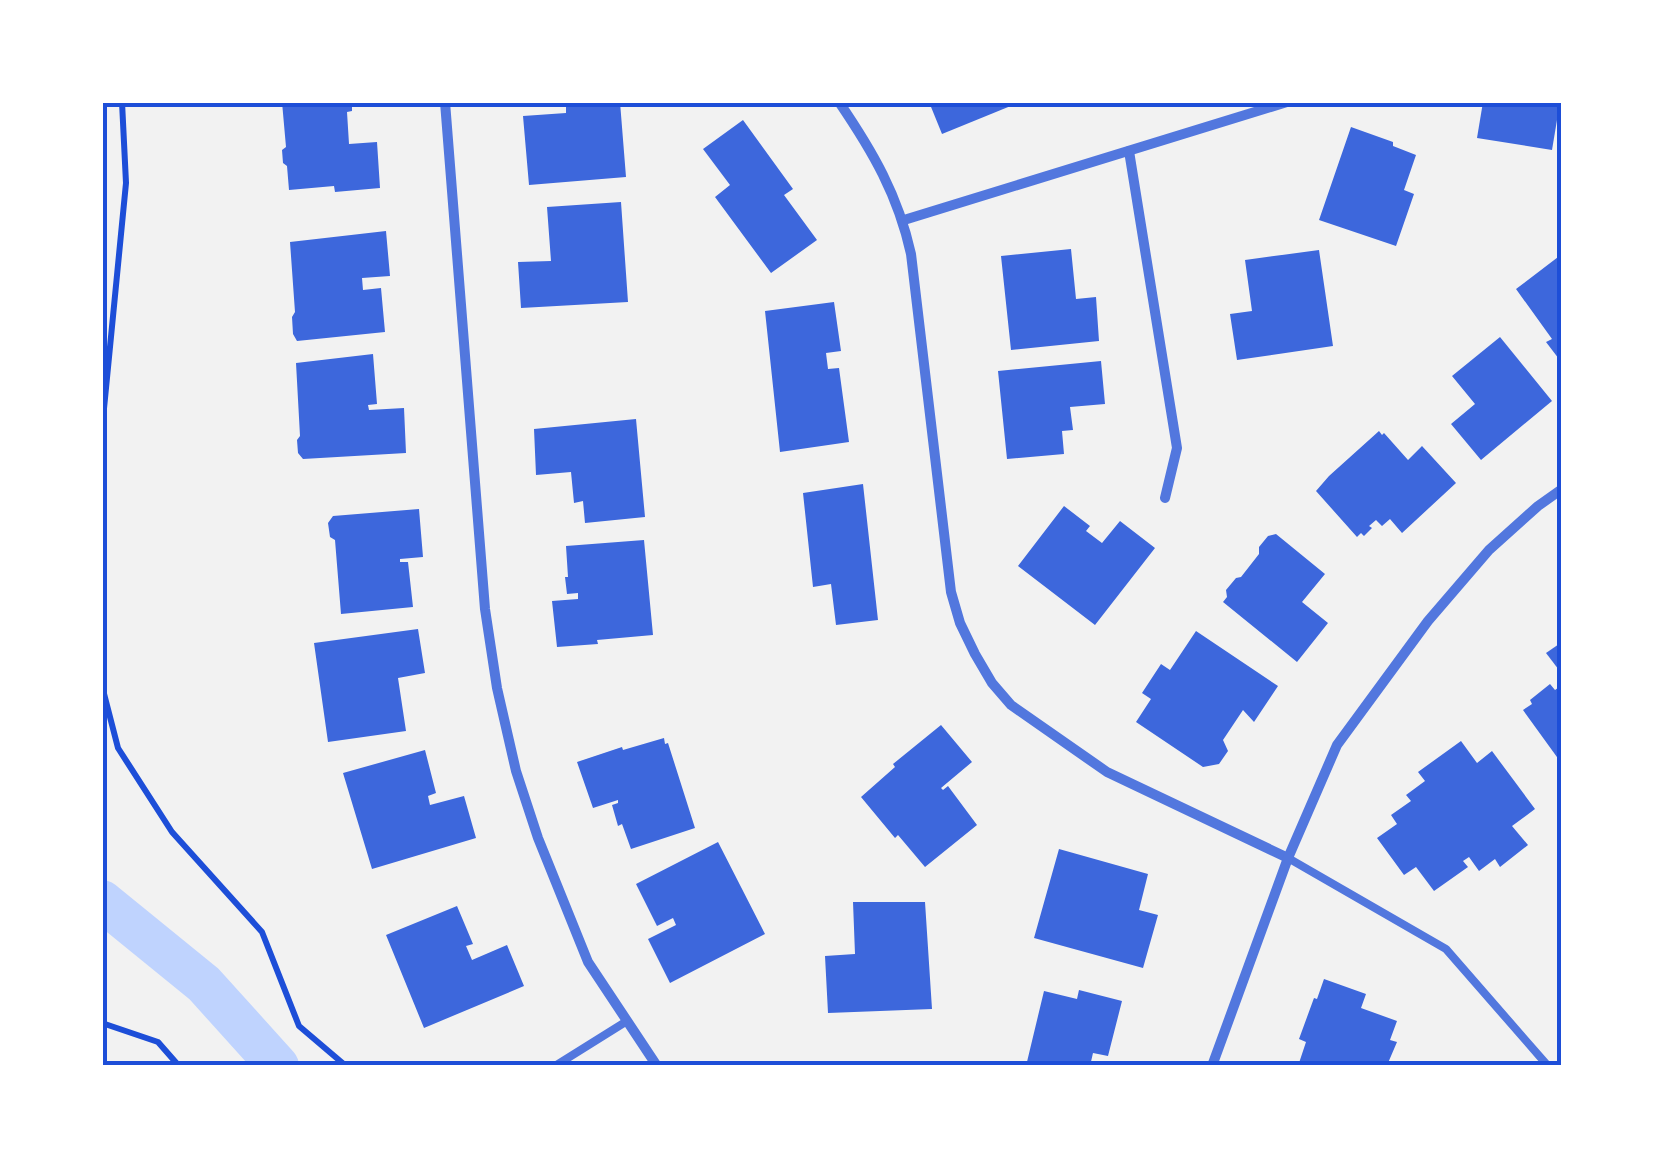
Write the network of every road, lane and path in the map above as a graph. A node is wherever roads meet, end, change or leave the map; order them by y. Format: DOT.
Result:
graph roads {
  1 [pos="122,102"];
  2 [pos="444,102"];
  3 [pos="839,102"];
  4 [pos="1287,102"];
  5 [pos="1129,150"];
  6 [pos="904,220"];
  7 [pos="102,430"];
  8 [pos="1562,489"];
  9 [pos="1165,498"];
  10 [pos="102,686"];
  11 [pos="1288,858"];
  12 [pos="627,1021"];
  13 [pos="102,1023"];
  14 [pos="342,1064"];
  15 [pos="179,1066"];
  16 [pos="554,1066"];
  17 [pos="657,1066"];
  18 [pos="1212,1066"];
  19 [pos="1548,1066"];
  1 -- 7 [label="path"];
  2 -- 12 [label="street"];
  3 -- 6 [label="street"];
  4 -- 5 [label="street"];
  5 -- 6 [label="street"];
  5 -- 9 [label="street"];
  6 -- 11 [label="street"];
  8 -- 11 [label="street"];
  10 -- 14 [label="path"];
  11 -- 18 [label="street"];
  11 -- 19 [label="lane"];
  12 -- 16 [label="lane"];
  12 -- 17 [label="street"];
  13 -- 15 [label="path"];
}
